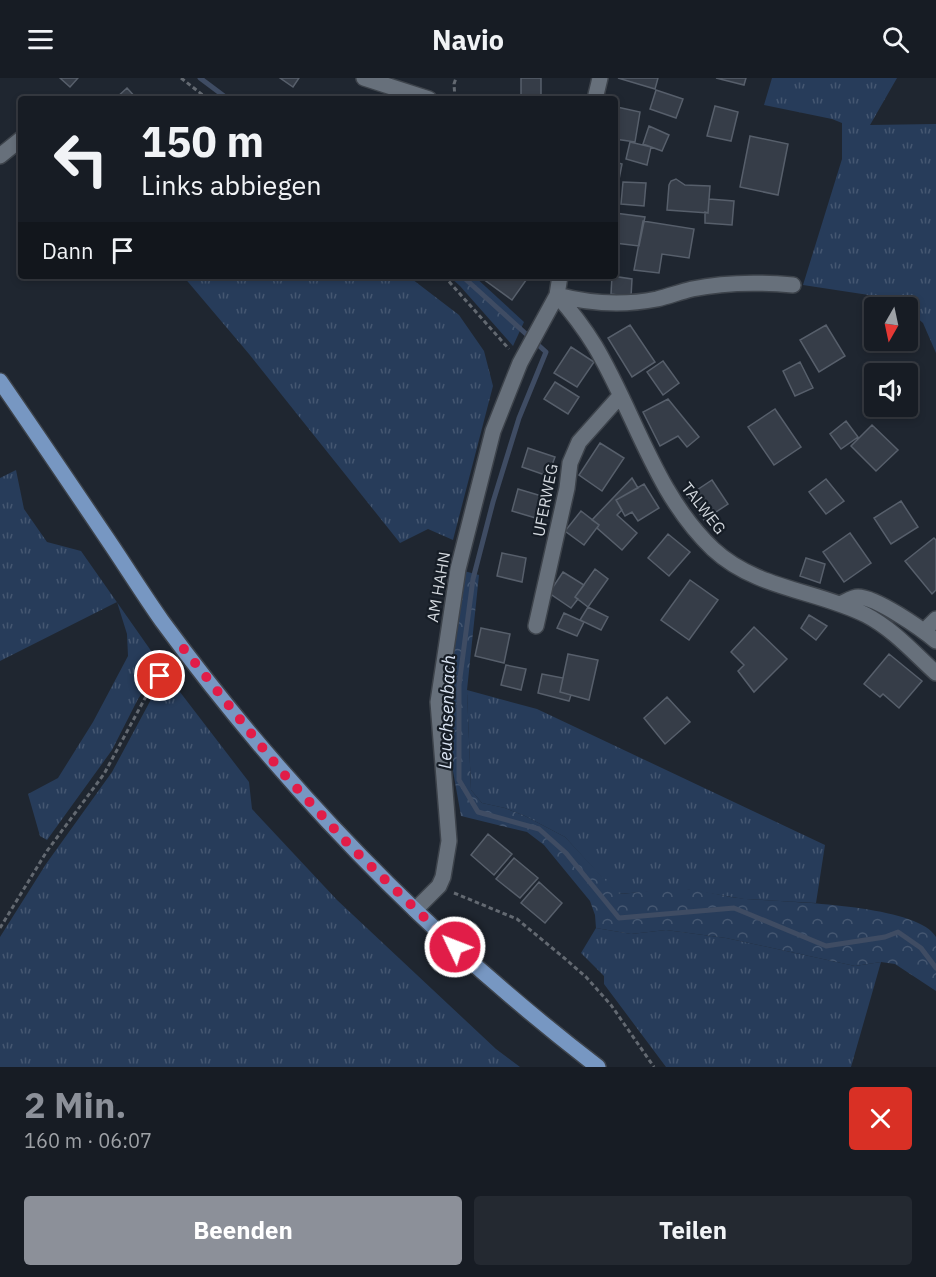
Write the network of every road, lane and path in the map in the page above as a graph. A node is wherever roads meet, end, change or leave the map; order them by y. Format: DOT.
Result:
graph roads {
  1 [pos="181,78"];
  2 [pos="364,78"];
  3 [pos="456,78"];
  4 [pos="600,78"];
  5 [pos="204,96"];
  6 [pos="420,96"];
  7 [pos="455,96"];
  8 [pos="596,96"];
  9 [pos="18,141"];
  10 [pos="0,156"];
  11 [pos="447,279"];
  12 [pos="560,279"];
  13 [pos="793,285"];
  14 [pos="557,295"];
  15 [pos="523,357"];
  16 [pos="0,381"];
  17 [pos="620,396"];
  18 [pos="840,604"];
  19 [pos="936,619"];
  20 [pos="536,626"];
  21 [pos="930,636"];
  22 [pos="184,649"];
  23 [pos="936,673"];
  24 [pos="439,886"];
  25 [pos="415,909"];
  26 [pos="0,928"];
  27 [pos="598,1067"];
  28 [pos="654,1067"];
  1 -- 5 [label="path"];
  2 -- 6 [label="street"];
  3 -- 7 [label="path"];
  4 -- 8 [label="street"];
  9 -- 10 [label="street"];
  11 -- 15 [label="path"];
  12 -- 14 [label="street, AM HAHN"];
  13 -- 14 [label="street"];
  14 -- 15 [label="street, AM HAHN"];
  14 -- 17 [label="street, TALWEG"];
  15 -- 24 [label="street, AM HAHN"];
  16 -- 22 [label="main road"];
  17 -- 18 [label="street, TALWEG"];
  17 -- 20 [label="street, UFERWEG"];
  18 -- 21 [label="street"];
  18 -- 23 [label="street, TALWEG"];
  19 -- 21 [label="street"];
  22 -- 25 [label="main road"];
  22 -- 26 [label="path"];
  24 -- 25 [label="street"];
  24 -- 28 [label="path"];
  25 -- 27 [label="main road"];
}
